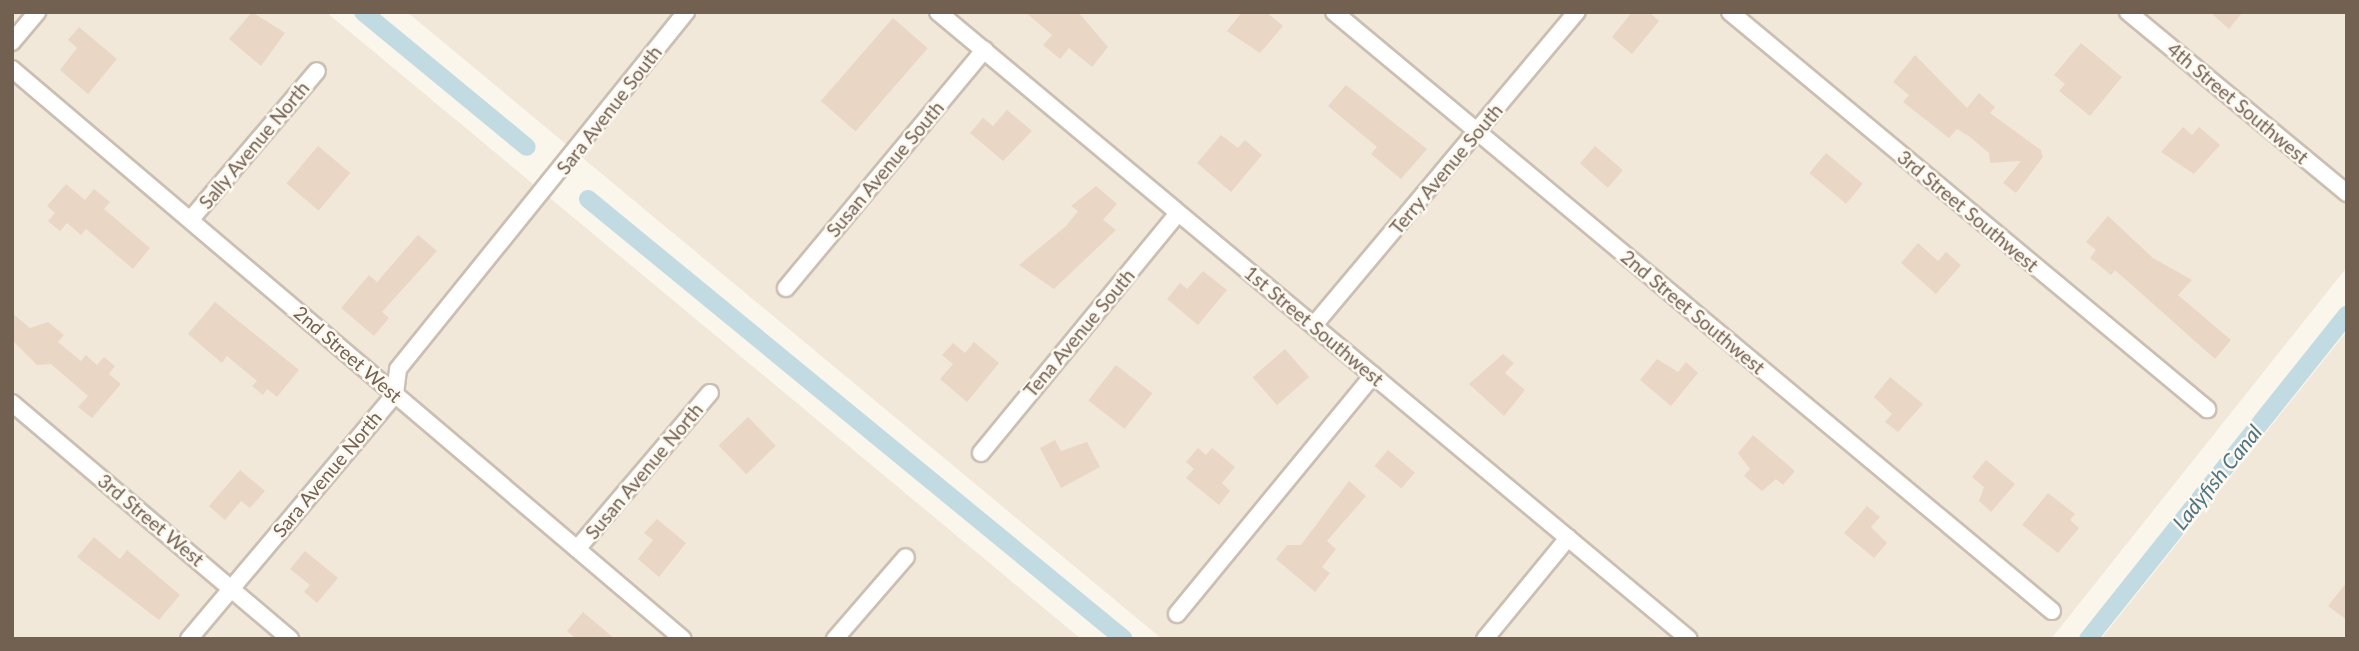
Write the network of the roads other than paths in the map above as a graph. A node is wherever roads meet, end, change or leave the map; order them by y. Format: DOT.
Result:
graph roads {
  1 [pos="37,12"];
  2 [pos="686,12"];
  3 [pos="938,12"];
  4 [pos="1334,12"];
  5 [pos="1577,12"];
  6 [pos="1730,12"];
  7 [pos="2128,12"];
  8 [pos="12,42"];
  9 [pos="984,50"];
  10 [pos="12,69"];
  11 [pos="317,71"];
  12 [pos="1477,132"];
  13 [pos="2347,193"];
  14 [pos="534,208"];
  15 [pos="1178,214"];
  16 [pos="191,219"];
  17 [pos="786,288"];
  18 [pos="1314,326"];
  19 [pos="1373,375"];
  20 [pos="710,393"];
  21 [pos="395,394"];
  22 [pos="12,403"];
  23 [pos="2207,408"];
  24 [pos="981,453"];
  25 [pos="1568,538"];
  26 [pos="577,549"];
  27 [pos="906,557"];
  28 [pos="231,589"];
  29 [pos="2052,611"];
  30 [pos="1177,614"];
  31 [pos="189,639"];
  32 [pos="290,639"];
  33 [pos="683,639"];
  34 [pos="835,639"];
  35 [pos="1485,639"];
  36 [pos="1689,639"];
  1 -- 8 [label="street"];
  2 -- 14 [label="street, Sara Avenue South"];
  3 -- 9 [label="street, 1st Street Southwest"];
  4 -- 12 [label="street, 2nd Street Southwest"];
  5 -- 12 [label="street, Terry Avenue South"];
  6 -- 23 [label="street, 3rd Street Southwest"];
  7 -- 13 [label="street, 4th Street Southwest"];
  9 -- 15 [label="street, 1st Street Southwest"];
  9 -- 17 [label="street, Susan Avenue South"];
  10 -- 16 [label="street, 2nd Street West"];
  11 -- 16 [label="street, Sally Avenue North"];
  12 -- 18 [label="street, Terry Avenue South"];
  12 -- 29 [label="street, 2nd Street Southwest"];
  14 -- 21 [label="street, Sara Avenue North"];
  15 -- 18 [label="street, 1st Street Southwest"];
  15 -- 24 [label="street, Tena Avenue South"];
  16 -- 21 [label="street, 2nd Street West"];
  18 -- 19 [label="street, 1st Street Southwest"];
  19 -- 25 [label="street, 1st Street Southwest"];
  19 -- 30 [label="street"];
  20 -- 26 [label="street, Susan Avenue North"];
  21 -- 26 [label="street, 2nd Street West"];
  21 -- 28 [label="street, Sara Avenue North"];
  22 -- 28 [label="street, 3rd Street West"];
  25 -- 35 [label="street"];
  25 -- 36 [label="street, 1st Street Southwest"];
  26 -- 33 [label="street, 2nd Street West"];
  27 -- 34 [label="street"];
  28 -- 31 [label="street, Sara Avenue North"];
  28 -- 32 [label="street, 3rd Street West"];
}
